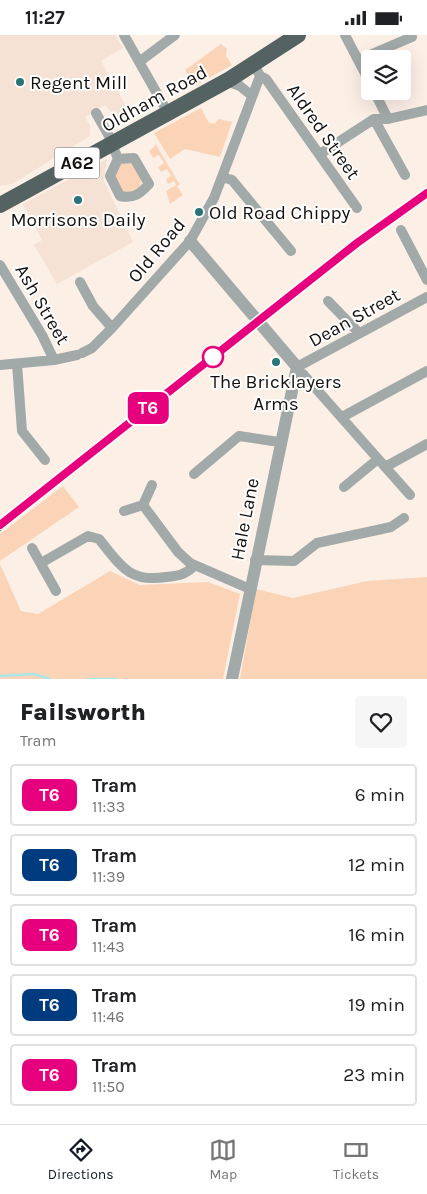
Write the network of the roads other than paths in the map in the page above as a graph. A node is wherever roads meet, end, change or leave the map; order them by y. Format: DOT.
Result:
graph roads {
  1 [pos="124,35"];
  2 [pos="175,35"];
  3 [pos="298,35"];
  4 [pos="345,35"];
  5 [pos="412,37"];
  6 [pos="358,60"];
  7 [pos="139,61"];
  8 [pos="361,66"];
  9 [pos="257,70"];
  10 [pos="226,81"];
  11 [pos="251,95"];
  12 [pos="378,100"];
  13 [pos="427,110"];
  14 [pos="96,113"];
  15 [pos="168,113"];
  16 [pos="374,119"];
  17 [pos="388,119"];
  18 [pos="115,152"];
  19 [pos="320,155"];
  20 [pos="406,175"];
  21 [pos="222,177"];
  22 [pos="3,202"];
  23 [pos="358,208"];
  24 [pos="401,230"];
  25 [pos="190,241"];
  26 [pos="291,251"];
  27 [pos="0,265"];
  28 [pos="427,280"];
  29 [pos="80,282"];
  30 [pos="427,297"];
  31 [pos="328,301"];
  32 [pos="112,328"];
  33 [pos="359,333"];
  34 [pos="54,360"];
  35 [pos="17,364"];
  36 [pos="0,365"];
  37 [pos="296,370"];
  38 [pos="427,371"];
  39 [pos="342,417"];
  40 [pos="279,442"];
  41 [pos="427,444"];
  42 [pos="45,460"];
  43 [pos="382,463"];
  44 [pos="194,474"];
  45 [pos="152,485"];
  46 [pos="344,487"];
  47 [pos="410,495"];
  48 [pos="143,505"];
  49 [pos="124,511"];
  50 [pos="401,518"];
  51 [pos="32,548"];
  52 [pos="255,560"];
  53 [pos="41,563"];
  54 [pos="194,566"];
  55 [pos="250,589"];
  56 [pos="56,591"];
  57 [pos="232,679"];
  1 -- 7 [label="street"];
  2 -- 7 [label="street"];
  3 -- 9 [label="highway, Oldham Road / A62"];
  4 -- 6 [label="street"];
  5 -- 6 [label="street"];
  6 -- 8 [label="street"];
  7 -- 15 [label="street"];
  9 -- 10 [label="highway, Oldham Road / A62"];
  9 -- 11 [label="street, Old Road"];
  9 -- 19 [label="street, Aldred Street"];
  10 -- 11 [label="street"];
  10 -- 15 [label="highway, Oldham Road / A62"];
  11 -- 21 [label="street, Old Road"];
  12 -- 17 [label="street"];
  13 -- 17 [label="street"];
  14 -- 18 [label="street"];
  15 -- 18 [label="highway, Oldham Road / A62"];
  16 -- 17 [label="street"];
  16 -- 19 [label="street"];
  16 -- 20 [label="street"];
  18 -- 22 [label="highway, Oldham Road / A62"];
  19 -- 23 [label="street, Aldred Street"];
  21 -- 25 [label="street, Old Road"];
  21 -- 26 [label="street"];
  24 -- 28 [label="street"];
  25 -- 32 [label="street, Old Road"];
  25 -- 37 [label="street"];
  27 -- 34 [label="street, Ash Street"];
  29 -- 32 [label="street"];
  30 -- 33 [label="street, Dean Street"];
  31 -- 33 [label="street"];
  32 -- 34 [label="street, Old Road"];
  33 -- 37 [label="street, Dean Street"];
  34 -- 35 [label="street, Old Road"];
  35 -- 36 [label="street, Old Road"];
  35 -- 42 [label="street"];
  37 -- 39 [label="street"];
  37 -- 40 [label="street, Hale Lane"];
  38 -- 39 [label="street"];
  39 -- 43 [label="street"];
  40 -- 44 [label="street"];
  40 -- 52 [label="street, Hale Lane"];
  41 -- 43 [label="street"];
  43 -- 46 [label="street"];
  43 -- 47 [label="street"];
  45 -- 48 [label="street"];
  48 -- 49 [label="street"];
  48 -- 54 [label="street"];
  50 -- 52 [label="street"];
  51 -- 53 [label="street"];
  52 -- 55 [label="street, Hale Lane"];
  53 -- 54 [label="street"];
  53 -- 56 [label="street"];
  54 -- 55 [label="street"];
  55 -- 57 [label="street, Hale Lane"];
}
